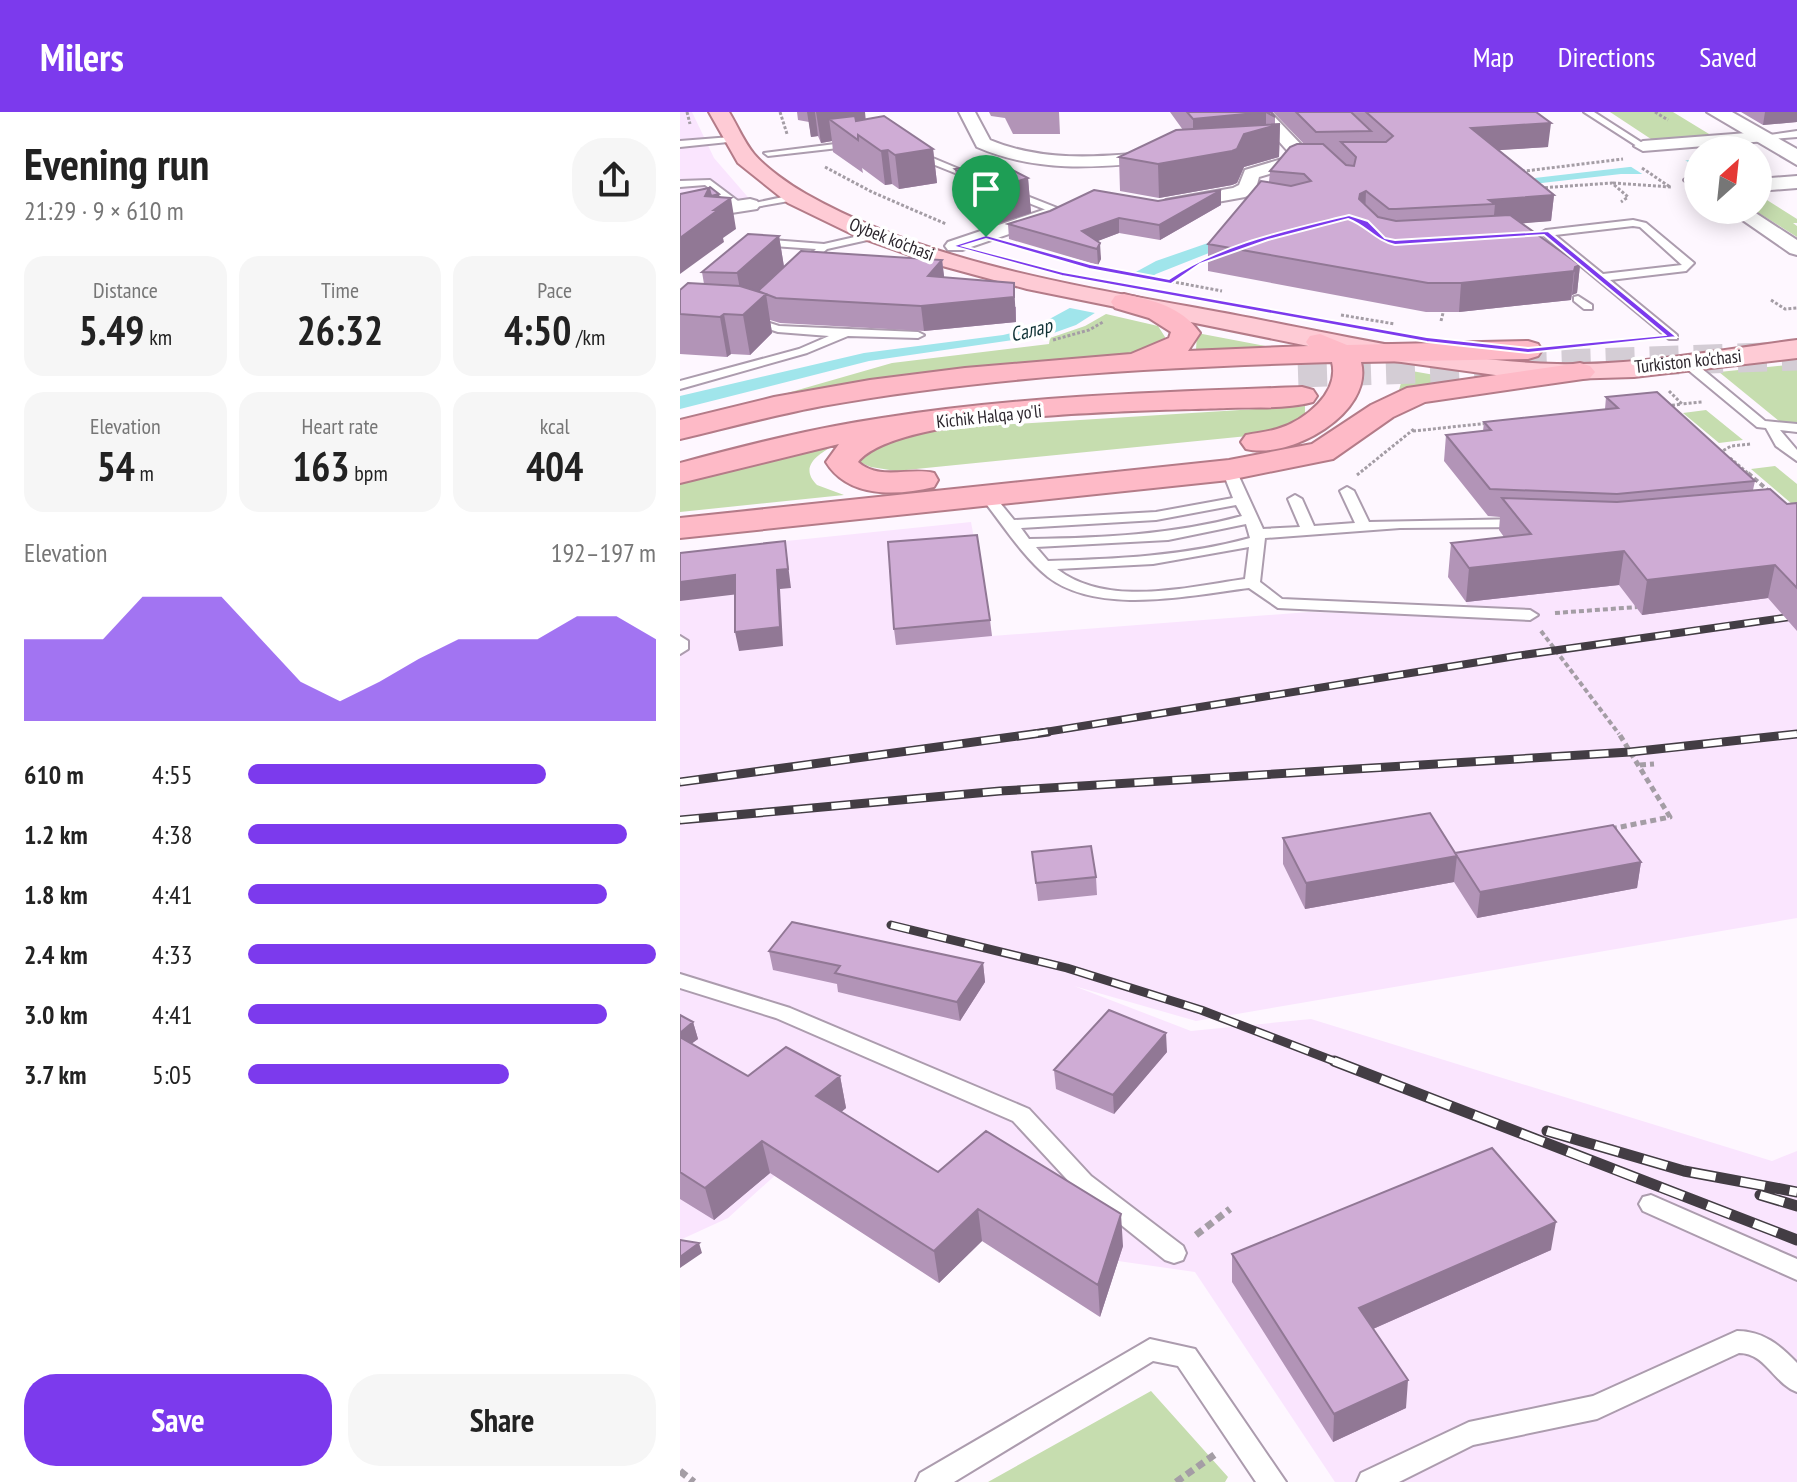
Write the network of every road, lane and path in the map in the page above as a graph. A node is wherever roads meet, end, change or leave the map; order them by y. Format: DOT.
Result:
graph roads {
  1 [pos="719,112"];
  2 [pos="780,112"];
  3 [pos="967,112"];
  4 [pos="1261,112"];
  5 [pos="1588,112"];
  6 [pos="1692,112"];
  7 [pos="1717,112"];
  8 [pos="751,125"];
  9 [pos="1797,134"];
  10 [pos="1739,136"];
  11 [pos="1746,136"];
  12 [pos="728,139"];
  13 [pos="1772,140"];
  14 [pos="868,142"];
  15 [pos="680,144"];
  16 [pos="897,146"];
  17 [pos="1274,149"];
  18 [pos="1684,149"];
  19 [pos="1772,150"];
  20 [pos="780,151"];
  21 [pos="1650,151"];
  22 [pos="1182,155"];
  23 [pos="1772,156"];
  24 [pos="1301,158"];
  25 [pos="1627,158"];
  26 [pos="1797,158"];
  27 [pos="1106,160"];
  28 [pos="1510,173"];
  29 [pos="1797,173"];
  30 [pos="984,182"];
  31 [pos="1797,182"];
  32 [pos="1612,183"];
  33 [pos="680,184"];
  34 [pos="1772,184"];
  35 [pos="1095,186"];
  36 [pos="999,187"];
  37 [pos="1671,187"];
  38 [pos="1540,188"];
  39 [pos="1238,193"];
  40 [pos="797,197"];
  41 [pos="1257,199"];
  42 [pos="1078,200"];
  43 [pos="1617,205"];
  44 [pos="745,206"];
  45 [pos="1159,207"];
  46 [pos="1057,211"];
  47 [pos="680,215"];
  48 [pos="1759,224"];
  49 [pos="1546,233"];
  50 [pos="1531,234"];
  51 [pos="877,235"];
  52 [pos="986,237"];
  53 [pos="749,242"];
  54 [pos="955,246"];
  55 [pos="824,247"];
  56 [pos="1797,249"];
  57 [pos="1226,252"];
  58 [pos="792,278"];
  59 [pos="1599,278"];
  60 [pos="1171,281"];
  61 [pos="1123,286"];
  62 [pos="1225,292"];
  63 [pos="1578,299"];
  64 [pos="1771,300"];
  65 [pos="1588,307"];
  66 [pos="759,308"];
  67 [pos="1797,308"];
  68 [pos="1443,313"];
  69 [pos="734,318"];
  70 [pos="748,319"];
  71 [pos="1441,321"];
  72 [pos="1405,325"];
  73 [pos="1797,325"];
  74 [pos="1329,332"];
  75 [pos="846,333"];
  76 [pos="918,335"];
  77 [pos="1629,341"];
  78 [pos="1679,349"];
  79 [pos="1797,349"];
  80 [pos="1379,352"];
  81 [pos="1583,359"];
  82 [pos="1526,360"];
  83 [pos="1080,366"];
  84 [pos="682,383"];
  85 [pos="1682,404"];
  86 [pos="1668,405"];
  87 [pos="1653,407"];
  88 [pos="1679,415"];
  89 [pos="928,421"];
  90 [pos="1502,422"];
  91 [pos="1363,423"];
  92 [pos="1772,427"];
  93 [pos="1797,428"];
  94 [pos="680,430"];
  95 [pos="1412,431"];
  96 [pos="1712,443"];
  97 [pos="1755,444"];
  98 [pos="680,447"];
  99 [pos="1720,453"];
  100 [pos="1797,457"];
  101 [pos="680,473"];
  102 [pos="1347,491"];
  103 [pos="987,496"];
  104 [pos="1295,499"];
  105 [pos="1780,501"];
  106 [pos="1249,519"];
  107 [pos="1540,524"];
  108 [pos="1364,526"];
  109 [pos="680,528"];
  110 [pos="1309,531"];
  111 [pos="1024,539"];
  112 [pos="1050,569"];
  113 [pos="1252,583"];
  114 [pos="1637,607"];
  115 [pos="1530,615"];
  116 [pos="680,641"];
  117 [pos="680,649"];
  118 [pos="1654,764"];
  119 [pos="1639,765"];
  120 [pos="1617,838"];
  121 [pos="680,981"];
  122 [pos="1651,1204"];
  123 [pos="1230,1209"];
  124 [pos="1174,1253"];
  125 [pos="1797,1270"];
  126 [pos="1797,1381"];
  127 [pos="1241,1436"];
  128 [pos="680,1471"];
  129 [pos="694,1482"];
  130 [pos="930,1482"];
  131 [pos="1176,1482"];
  132 [pos="1272,1482"];
  133 [pos="1371,1482"];
  1 -- 12 [label="main road, Oybek ko'chasi"];
  2 -- 20 [label="path"];
  3 -- 27 [label="street"];
  4 -- 24 [label="street"];
  5 -- 21 [label="lane"];
  6 -- 10 [label="street"];
  7 -- 11 [label="street"];
  8 -- 20 [label="main road, Oybek ko'chasi"];
  9 -- 13 [label="lane"];
  12 -- 15 [label="lane"];
  12 -- 40 [label="main road, Oybek ko'chasi"];
  14 -- 20 [label="lane"];
  16 -- 30 [label="lane"];
  17 -- 24 [label="street"];
  18 -- 21 [label="street"];
  19 -- 26 [label="street"];
  20 -- 52 [label="path"];
  20 -- 54 [label="main road, Oybek ko'chasi"];
  22 -- 27 [label="street"];
  23 -- 29 [label="street"];
  24 -- 39 [label="street"];
  25 -- 28 [label="path"];
  27 -- 35 [label="street"];
  31 -- 34 [label="street"];
  32 -- 37 [label="path"];
  32 -- 38 [label="path"];
  32 -- 43 [label="path"];
  33 -- 44 [label="lane"];
  36 -- 46 [label="lane"];
  39 -- 41 [label="lane"];
  39 -- 45 [label="street"];
  40 -- 44 [label="lane"];
  40 -- 51 [label="main road, Oybek ko'chasi"];
  42 -- 46 [label="street"];
  44 -- 47 [label="street"];
  46 -- 52 [label="street"];
  48 -- 56 [label="street"];
  49 -- 50 [label="lane"];
  49 -- 59 [label="lane"];
  49 -- 59 [label="lane"];
  51 -- 55 [label="lane"];
  51 -- 61 [label="main road, Oybek ko'chasi"];
  52 -- 54 [label="street"];
  52 -- 61 [label="path"];
  53 -- 55 [label="lane"];
  54 -- 61 [label="main road, Oybek ko'chasi"];
  55 -- 58 [label="lane"];
  57 -- 60 [label="path"];
  59 -- 78 [label="lane"];
  60 -- 61 [label="path"];
  60 -- 62 [label="path"];
  61 -- 74 [label="main road, Oybek ko'chasi"];
  61 -- 83 [label="highway"];
  63 -- 65 [label="lane"];
  64 -- 67 [label="path"];
  66 -- 70 [label="lane"];
  68 -- 71 [label="path"];
  69 -- 70 [label="lane"];
  70 -- 75 [label="lane"];
  72 -- 74 [label="path"];
  73 -- 78 [label="main road, Turkiston ko'chasi"];
  74 -- 80 [label="highway"];
  74 -- 80 [label="main road, Oybek ko'chasi"];
  74 -- 82 [label="main road, Oybek ko'chasi"];
  74 -- 83 [label="highway"];
  74 -- 89 [label="highway"];
  75 -- 76 [label="lane"];
  75 -- 84 [label="lane"];
  77 -- 78 [label="main road, Turkiston ko'chasi"];
  78 -- 79 [label="main road, Turkiston ko'chasi"];
  78 -- 81 [label="main road, Turkiston ko'chasi"];
  78 -- 92 [label="lane"];
  80 -- 82 [label="main road, Oybek ko'chasi"];
  80 -- 91 [label="highway"];
  81 -- 82 [label="main road, Oybek ko'chasi"];
  81 -- 91 [label="highway"];
  83 -- 94 [label="highway"];
  85 -- 86 [label="path"];
  86 -- 87 [label="path"];
  86 -- 88 [label="path"];
  89 -- 98 [label="highway, Kichik Halqa yo'li"];
  89 -- 101 [label="highway, Kichik Halqa yo'li"];
  90 -- 95 [label="path"];
  91 -- 106 [label="highway"];
  92 -- 93 [label="lane"];
  92 -- 100 [label="lane"];
  96 -- 99 [label="path"];
  97 -- 99 [label="path"];
  99 -- 105 [label="path"];
  102 -- 108 [label="lane"];
  103 -- 106 [label="highway"];
  103 -- 109 [label="highway"];
  103 -- 111 [label="lane"];
  104 -- 110 [label="lane"];
  106 -- 110 [label="lane"];
  106 -- 111 [label="lane"];
  106 -- 111 [label="lane"];
  106 -- 112 [label="lane"];
  106 -- 113 [label="lane"];
  107 -- 108 [label="lane"];
  108 -- 110 [label="lane"];
  111 -- 112 [label="lane"];
  112 -- 113 [label="lane"];
  113 -- 115 [label="lane"];
  114 -- 115 [label="path"];
  115 -- 119 [label="path"];
  116 -- 117 [label="lane"];
  118 -- 119 [label="path"];
  119 -- 120 [label="path"];
  121 -- 124 [label="lane"];
  122 -- 125 [label="lane"];
  123 -- 124 [label="path"];
  126 -- 133 [label="lane"];
  127 -- 130 [label="lane"];
  127 -- 131 [label="path"];
  127 -- 132 [label="lane"];
  128 -- 129 [label="path"];
}
